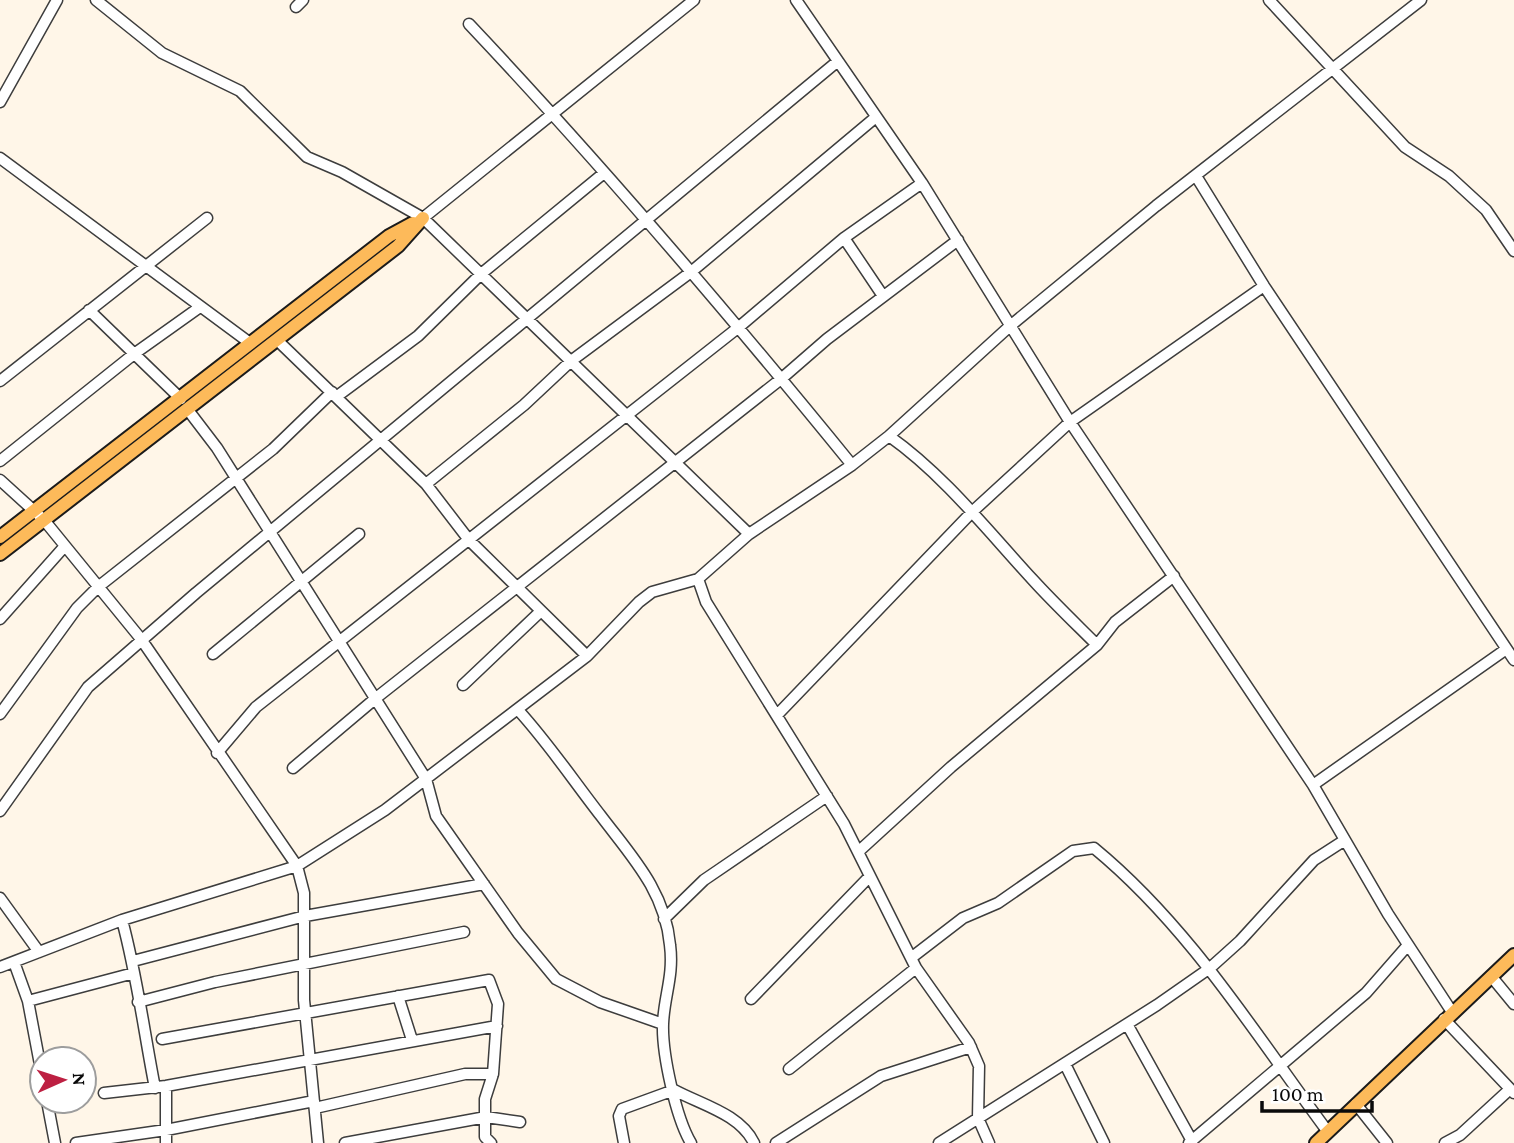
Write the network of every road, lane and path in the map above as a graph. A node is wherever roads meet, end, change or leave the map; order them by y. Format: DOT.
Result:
graph roads {
  1 [pos="57,0"];
  2 [pos="96,0"];
  3 [pos="694,0"];
  4 [pos="796,0"];
  5 [pos="1269,0"];
  6 [pos="1420,0"];
  7 [pos="469,24"];
  8 [pos="838,61"];
  9 [pos="1334,68"];
  10 [pos="0,102"];
  11 [pos="552,112"];
  12 [pos="876,117"];
  13 [pos="0,158"];
  14 [pos="604,173"];
  15 [pos="1195,176"];
  16 [pos="922,183"];
  17 [pos="207,218"];
  18 [pos="423,218"];
  19 [pos="645,220"];
  20 [pos="844,238"];
  21 [pos="958,240"];
  22 [pos="1514,251"];
  23 [pos="146,265"];
  24 [pos="691,272"];
  25 [pos="481,274"];
  26 [pos="1264,286"];
  27 [pos="883,296"];
  28 [pos="200,307"];
  29 [pos="89,310"];
  30 [pos="527,318"];
  31 [pos="1010,326"];
  32 [pos="739,327"];
  33 [pos="277,340"];
  34 [pos="250,343"];
  35 [pos="134,354"];
  36 [pos="571,361"];
  37 [pos="781,379"];
  38 [pos="0,381"];
  39 [pos="334,395"];
  40 [pos="185,404"];
  41 [pos="624,414"];
  42 [pos="1070,422"];
  43 [pos="889,436"];
  44 [pos="381,439"];
  45 [pos="0,461"];
  46 [pos="674,462"];
  47 [pos="852,465"];
  48 [pos="235,477"];
  49 [pos="0,480"];
  50 [pos="426,484"];
  51 [pos="972,512"];
  52 [pos="39,515"];
  53 [pos="270,533"];
  54 [pos="359,534"];
  55 [pos="749,534"];
  56 [pos="0,537"];
  57 [pos="469,540"];
  58 [pos="64,547"];
  59 [pos="0,554"];
  60 [pos="1174,576"];
  61 [pos="698,579"];
  62 [pos="301,580"];
  63 [pos="98,587"];
  64 [pos="517,588"];
  65 [pos="541,611"];
  66 [pos="0,619"];
  67 [pos="141,639"];
  68 [pos="340,642"];
  69 [pos="1097,645"];
  70 [pos="1505,650"];
  71 [pos="213,654"];
  72 [pos="587,656"];
  73 [pos="1514,660"];
  74 [pos="463,685"];
  75 [pos="376,698"];
  76 [pos="519,710"];
  77 [pos="0,714"];
  78 [pos="778,714"];
  79 [pos="217,753"];
  80 [pos="293,768"];
  81 [pos="426,779"];
  82 [pos="1312,785"];
  83 [pos="827,796"];
  84 [pos="0,811"];
  85 [pos="1345,840"];
  86 [pos="858,852"];
  87 [pos="297,866"];
  88 [pos="870,876"];
  89 [pos="484,884"];
  90 [pos="2,903"];
  91 [pos="305,916"];
  92 [pos="664,919"];
  93 [pos="122,920"];
  94 [pos="464,932"];
  95 [pos="1408,946"];
  96 [pos="39,952"];
  97 [pos="1514,955"];
  98 [pos="911,958"];
  99 [pos="133,961"];
  100 [pos="14,962"];
  101 [pos="305,963"];
  102 [pos="0,967"];
  103 [pos="916,968"];
  104 [pos="1210,968"];
  105 [pos="134,973"];
  106 [pos="1491,976"];
  107 [pos="398,996"];
  108 [pos="751,999"];
  109 [pos="28,1001"];
  110 [pos="138,1002"];
  111 [pos="1514,1004"];
  112 [pos="306,1013"];
  113 [pos="1448,1016"];
  114 [pos="663,1024"];
  115 [pos="1128,1024"];
  116 [pos="496,1026"];
  117 [pos="162,1039"];
  118 [pos="412,1040"];
  119 [pos="36,1045"];
  120 [pos="971,1047"];
  121 [pos="310,1058"];
  122 [pos="1065,1064"];
  123 [pos="1278,1065"];
  124 [pos="789,1069"];
  125 [pos="493,1074"];
  126 [pos="161,1087"];
  127 [pos="674,1090"];
  128 [pos="1512,1091"];
  129 [pos="104,1093"];
  130 [pos="1356,1104"];
  131 [pos="314,1105"];
  132 [pos="50,1115"];
  133 [pos="486,1117"];
  134 [pos="978,1118"];
  135 [pos="520,1122"];
  136 [pos="166,1130"];
  137 [pos="1328,1132"];
  138 [pos="487,1141"];
  139 [pos="1191,1142"];
  140 [pos="55,1143"];
  141 [pos="76,1143"];
  142 [pos="166,1143"];
  143 [pos="318,1143"];
  144 [pos="345,1143"];
  145 [pos="624,1143"];
  146 [pos="691,1143"];
  147 [pos="754,1143"];
  148 [pos="776,1143"];
  149 [pos="939,1143"];
  150 [pos="989,1143"];
  151 [pos="1104,1143"];
  152 [pos="1315,1143"];
  153 [pos="1387,1143"];
  154 [pos="1445,1143"];
  1 -- 10 [label="street"];
  2 -- 18 [label="street"];
  3 -- 11 [label="street"];
  4 -- 8 [label="street"];
  5 -- 9 [label="street"];
  6 -- 9 [label="street"];
  7 -- 11 [label="street"];
  8 -- 12 [label="street"];
  8 -- 19 [label="street"];
  9 -- 15 [label="street"];
  9 -- 22 [label="street"];
  11 -- 14 [label="street"];
  11 -- 18 [label="street"];
  12 -- 16 [label="street"];
  12 -- 24 [label="street"];
  13 -- 23 [label="street"];
  14 -- 19 [label="street"];
  14 -- 25 [label="street"];
  15 -- 26 [label="street"];
  15 -- 31 [label="street"];
  16 -- 20 [label="street"];
  16 -- 21 [label="street"];
  17 -- 23 [label="street"];
  18 -- 25 [label="street"];
  18 -- 33 [label="main road"];
  18 -- 34 [label="main road"];
  19 -- 24 [label="street"];
  19 -- 30 [label="street"];
  20 -- 27 [label="street"];
  20 -- 32 [label="street"];
  21 -- 27 [label="street"];
  21 -- 31 [label="street"];
  23 -- 28 [label="street"];
  23 -- 29 [label="street"];
  24 -- 32 [label="street"];
  24 -- 36 [label="street"];
  25 -- 30 [label="street"];
  25 -- 39 [label="street"];
  26 -- 42 [label="street"];
  26 -- 70 [label="street"];
  27 -- 37 [label="street"];
  28 -- 34 [label="street"];
  28 -- 35 [label="street"];
  29 -- 35 [label="street"];
  29 -- 38 [label="street"];
  30 -- 36 [label="street"];
  30 -- 44 [label="street"];
  31 -- 42 [label="street"];
  31 -- 43 [label="street"];
  32 -- 37 [label="street"];
  32 -- 41 [label="street"];
  33 -- 39 [label="street"];
  33 -- 40 [label="main road"];
  34 -- 40 [label="main road"];
  35 -- 40 [label="street"];
  35 -- 45 [label="street"];
  36 -- 41 [label="street"];
  36 -- 50 [label="street"];
  37 -- 46 [label="street"];
  37 -- 47 [label="street"];
  39 -- 44 [label="street"];
  39 -- 48 [label="street"];
  40 -- 48 [label="street"];
  40 -- 52 [label="main road"];
  41 -- 46 [label="street"];
  41 -- 57 [label="street"];
  42 -- 51 [label="street"];
  42 -- 60 [label="street"];
  43 -- 47 [label="street"];
  43 -- 51 [label="street"];
  44 -- 50 [label="street"];
  44 -- 53 [label="street"];
  46 -- 55 [label="street"];
  46 -- 64 [label="street"];
  47 -- 55 [label="street"];
  48 -- 53 [label="street"];
  48 -- 63 [label="street"];
  49 -- 52 [label="street"];
  50 -- 57 [label="street"];
  51 -- 69 [label="street"];
  51 -- 78 [label="street"];
  52 -- 56 [label="main road"];
  52 -- 58 [label="street"];
  52 -- 59 [label="main road"];
  53 -- 62 [label="street"];
  53 -- 67 [label="street"];
  54 -- 62 [label="street"];
  55 -- 61 [label="street"];
  57 -- 64 [label="street"];
  57 -- 68 [label="street"];
  58 -- 63 [label="street"];
  58 -- 66 [label="street"];
  60 -- 69 [label="street"];
  60 -- 82 [label="street"];
  61 -- 72 [label="street"];
  61 -- 78 [label="street"];
  62 -- 68 [label="street"];
  62 -- 71 [label="street"];
  63 -- 67 [label="street"];
  63 -- 77 [label="street"];
  64 -- 65 [label="street"];
  64 -- 75 [label="street"];
  65 -- 72 [label="street"];
  65 -- 74 [label="street"];
  67 -- 79 [label="street"];
  67 -- 84 [label="street"];
  68 -- 75 [label="street"];
  68 -- 79 [label="street"];
  69 -- 86 [label="street"];
  70 -- 73 [label="street"];
  70 -- 82 [label="street"];
  72 -- 76 [label="street"];
  75 -- 80 [label="street"];
  75 -- 81 [label="street"];
  76 -- 81 [label="street"];
  76 -- 92 [label="street"];
  78 -- 83 [label="street"];
  79 -- 87 [label="street"];
  81 -- 87 [label="street"];
  81 -- 89 [label="street"];
  82 -- 85 [label="street"];
  83 -- 86 [label="street"];
  83 -- 92 [label="street"];
  85 -- 95 [label="street"];
  85 -- 104 [label="street"];
  86 -- 88 [label="street"];
  87 -- 91 [label="street"];
  87 -- 93 [label="street"];
  88 -- 98 [label="street"];
  88 -- 108 [label="street"];
  89 -- 91 [label="street"];
  89 -- 114 [label="street"];
  90 -- 96 [label="street"];
  91 -- 99 [label="street"];
  91 -- 101 [label="street"];
  92 -- 114 [label="street"];
  93 -- 96 [label="street"];
  93 -- 99 [label="street"];
  94 -- 101 [label="street"];
  95 -- 113 [label="street"];
  95 -- 123 [label="street"];
  96 -- 100 [label="street"];
  97 -- 106 [label="main road"];
  98 -- 103 [label="street"];
  98 -- 104 [label="street"];
  99 -- 105 [label="street"];
  100 -- 102 [label="street"];
  100 -- 109 [label="street"];
  101 -- 110 [label="street"];
  101 -- 112 [label="street"];
  103 -- 120 [label="street"];
  103 -- 124 [label="street"];
  104 -- 115 [label="street"];
  104 -- 123 [label="street"];
  105 -- 109 [label="street"];
  105 -- 110 [label="street"];
  106 -- 111 [label="street"];
  106 -- 113 [label="main road"];
  107 -- 112 [label="street"];
  107 -- 116 [label="street"];
  107 -- 118 [label="street"];
  109 -- 119 [label="street"];
  110 -- 126 [label="street"];
  112 -- 117 [label="street"];
  112 -- 121 [label="street"];
  113 -- 128 [label="street"];
  113 -- 130 [label="main road"];
  114 -- 127 [label="street"];
  115 -- 122 [label="street"];
  115 -- 139 [label="street"];
  116 -- 118 [label="street"];
  116 -- 125 [label="street"];
  118 -- 121 [label="street"];
  120 -- 134 [label="street"];
  120 -- 148 [label="street"];
  121 -- 126 [label="street"];
  121 -- 131 [label="street"];
  122 -- 134 [label="street"];
  122 -- 151 [label="street"];
  123 -- 137 [label="street"];
  123 -- 139 [label="street"];
  125 -- 131 [label="street"];
  125 -- 133 [label="street"];
  126 -- 129 [label="street"];
  126 -- 136 [label="street"];
  127 -- 145 [label="street"];
  127 -- 146 [label="street"];
  127 -- 147 [label="street"];
  128 -- 154 [label="street"];
  130 -- 137 [label="main road"];
  130 -- 153 [label="street"];
  131 -- 136 [label="street"];
  131 -- 143 [label="street"];
  132 -- 140 [label="street"];
  133 -- 135 [label="street"];
  133 -- 138 [label="street"];
  133 -- 144 [label="street"];
  134 -- 149 [label="street"];
  134 -- 150 [label="street"];
  136 -- 141 [label="street"];
  136 -- 142 [label="street"];
  137 -- 152 [label="main road"];
}
